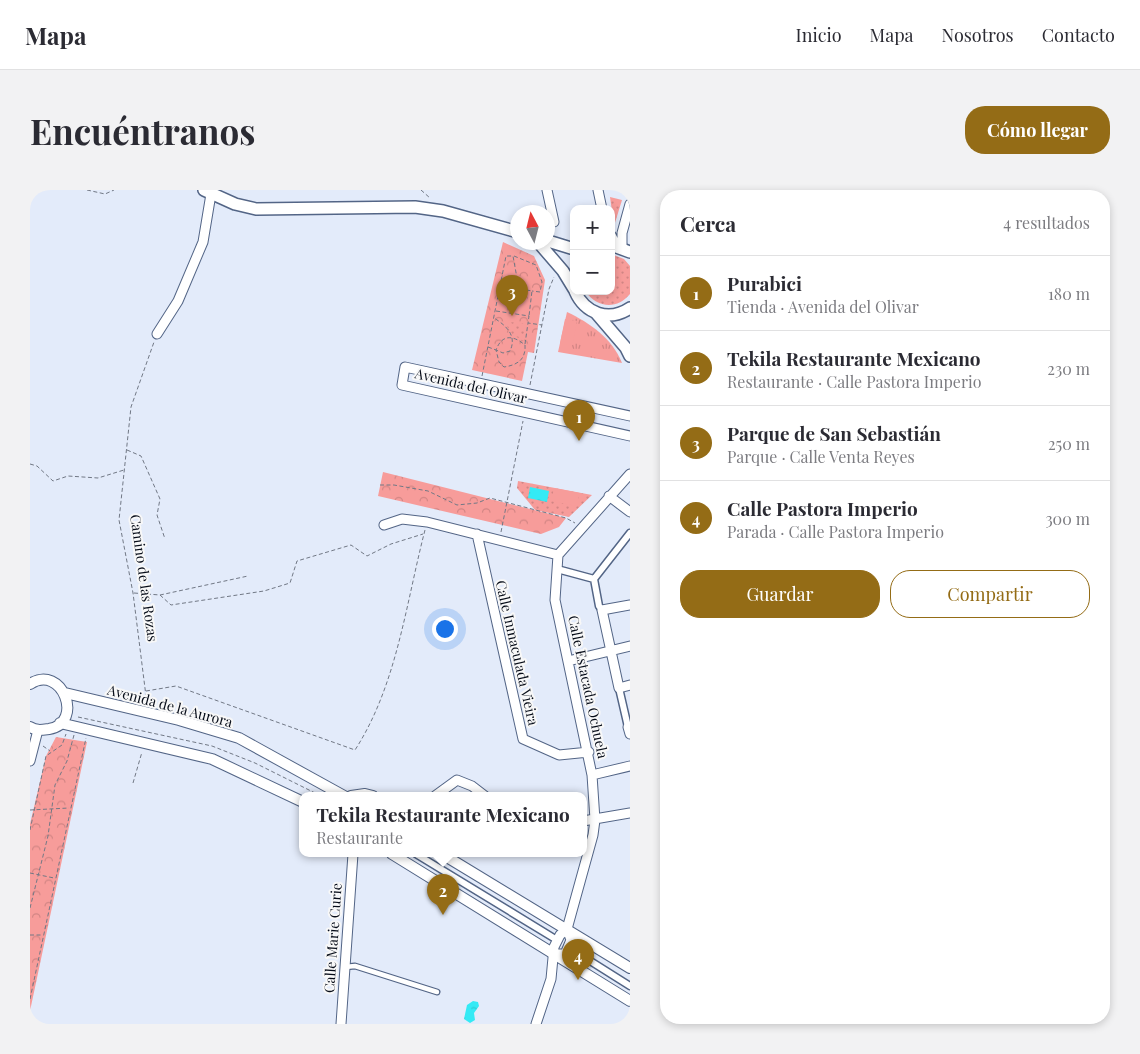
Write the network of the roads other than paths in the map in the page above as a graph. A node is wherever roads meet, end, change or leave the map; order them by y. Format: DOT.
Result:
graph roads {
  1 [pos="547,190"];
  2 [pos="598,190"];
  3 [pos="208,192"];
  4 [pos="630,204"];
  5 [pos="550,205"];
  6 [pos="601,205"];
  7 [pos="510,230"];
  8 [pos="555,243"];
  9 [pos="618,245"];
  10 [pos="570,248"];
  11 [pos="545,250"];
  12 [pos="570,283"];
  13 [pos="577,295"];
  14 [pos="630,308"];
  15 [pos="596,313"];
  16 [pos="157,334"];
  17 [pos="630,356"];
  18 [pos="630,416"];
  19 [pos="630,436"];
  20 [pos="630,474"];
  21 [pos="609,496"];
  22 [pos="630,512"];
  23 [pos="384,525"];
  24 [pos="630,533"];
  25 [pos="477,534"];
  26 [pos="558,555"];
  27 [pos="557,568"];
  28 [pos="594,579"];
  29 [pos="630,605"];
  30 [pos="602,610"];
  31 [pos="630,646"];
  32 [pos="610,651"];
  33 [pos="568,661"];
  34 [pos="30,684"];
  35 [pos="630,685"];
  36 [pos="619,688"];
  37 [pos="65,693"];
  38 [pos="60,723"];
  39 [pos="34,729"];
  40 [pos="629,729"];
  41 [pos="588,752"];
  42 [pos="30,761"];
  43 [pos="630,766"];
  44 [pos="592,775"];
  45 [pos="337,792"];
  46 [pos="440,792"];
  47 [pos="480,792"];
  48 [pos="299,800"];
  49 [pos="630,813"];
  50 [pos="595,820"];
  51 [pos="587,821"];
  52 [pos="353,857"];
  53 [pos="397,857"];
  54 [pos="421,857"];
  55 [pos="447,857"];
  56 [pos="567,929"];
  57 [pos="557,940"];
  58 [pos="568,947"];
  59 [pos="555,954"];
  60 [pos="344,967"];
  61 [pos="629,967"];
  62 [pos="630,986"];
  63 [pos="437,992"];
  64 [pos="630,1001"];
  65 [pos="341,1024"];
  66 [pos="536,1024"];
  1 -- 5 [label="street"];
  2 -- 6 [label="street"];
  3 -- 7 [label="main road"];
  3 -- 16 [label="street"];
  4 -- 9 [label="street"];
  8 -- 10 [label="main road"];
  11 -- 12 [label="main road"];
  13 -- 15 [label="main road"];
  14 -- 15 [label="main road"];
  15 -- 17 [label="main road"];
  18 -- 19 [label="street, Avenida del Olivar"];
  20 -- 21 [label="street"];
  21 -- 22 [label="street"];
  21 -- 26 [label="street"];
  23 -- 25 [label="street"];
  24 -- 28 [label="street"];
  25 -- 26 [label="street"];
  25 -- 41 [label="street, Calle Inmaculada Vieira"];
  26 -- 27 [label="street, Calle Estacada Ochuela"];
  27 -- 28 [label="street"];
  27 -- 33 [label="street, Calle Estacada Ochuela"];
  28 -- 30 [label="street"];
  29 -- 30 [label="street"];
  30 -- 32 [label="street"];
  31 -- 32 [label="street"];
  32 -- 33 [label="street"];
  32 -- 36 [label="street"];
  33 -- 41 [label="street, Calle Estacada Ochuela"];
  34 -- 37 [label="street, Avenida de la Aurora"];
  35 -- 36 [label="street"];
  36 -- 40 [label="street"];
  37 -- 38 [label="street"];
  37 -- 45 [label="street, Avenida de la Aurora"];
  38 -- 39 [label="street"];
  38 -- 48 [label="street"];
  39 -- 42 [label="street"];
  41 -- 44 [label="street, Calle Estacada Ochuela"];
  43 -- 44 [label="street"];
  44 -- 50 [label="street, Calle Estacada Ochuela"];
  46 -- 47 [label="street"];
  49 -- 50 [label="street"];
  50 -- 51 [label="street"];
  50 -- 56 [label="street, Calle Estacada Ochuela"];
  52 -- 60 [label="street, Calle Marie Curie"];
  53 -- 59 [label="street"];
  54 -- 57 [label="street"];
  55 -- 56 [label="street"];
  56 -- 57 [label="street"];
  56 -- 58 [label="street"];
  56 -- 61 [label="street"];
  57 -- 59 [label="street"];
  58 -- 59 [label="street"];
  58 -- 62 [label="street"];
  59 -- 64 [label="street"];
  59 -- 66 [label="street"];
  60 -- 63 [label="lane"];
  60 -- 65 [label="street, Calle Marie Curie"];
}
